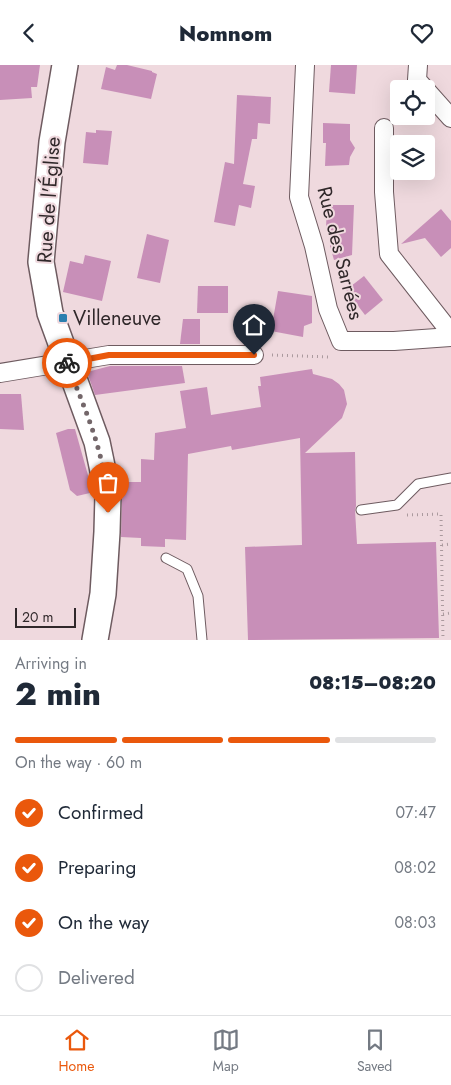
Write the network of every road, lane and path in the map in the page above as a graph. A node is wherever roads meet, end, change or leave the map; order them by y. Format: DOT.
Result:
graph roads {
  1 [pos="65,65"];
  2 [pos="305,65"];
  3 [pos="418,65"];
  4 [pos="417,80"];
  5 [pos="435,99"];
  6 [pos="451,118"];
  7 [pos="384,128"];
  8 [pos="451,333"];
  9 [pos="451,337"];
  10 [pos="254,355"];
  11 [pos="67,363"];
  12 [pos="0,373"];
  13 [pos="451,478"];
  14 [pos="360,510"];
  15 [pos="404,515"];
  16 [pos="451,544"];
  17 [pos="442,545"];
  18 [pos="166,558"];
  19 [pos="451,613"];
  20 [pos="443,614"];
  21 [pos="95,640"];
  22 [pos="202,640"];
  23 [pos="443,640"];
  1 -- 11 [label="main road, Rue de l'Église"];
  2 -- 9 [label="street, Rue des Sarrées"];
  3 -- 4 [label="street"];
  5 -- 6 [label="street"];
  7 -- 8 [label="street"];
  10 -- 11 [label="street"];
  11 -- 12 [label="street"];
  11 -- 21 [label="main road, Rue de l'Église"];
  13 -- 14 [label="lane"];
  15 -- 17 [label="path"];
  16 -- 17 [label="path"];
  17 -- 20 [label="path"];
  18 -- 22 [label="lane"];
  19 -- 20 [label="path"];
  20 -- 23 [label="path"];
}
